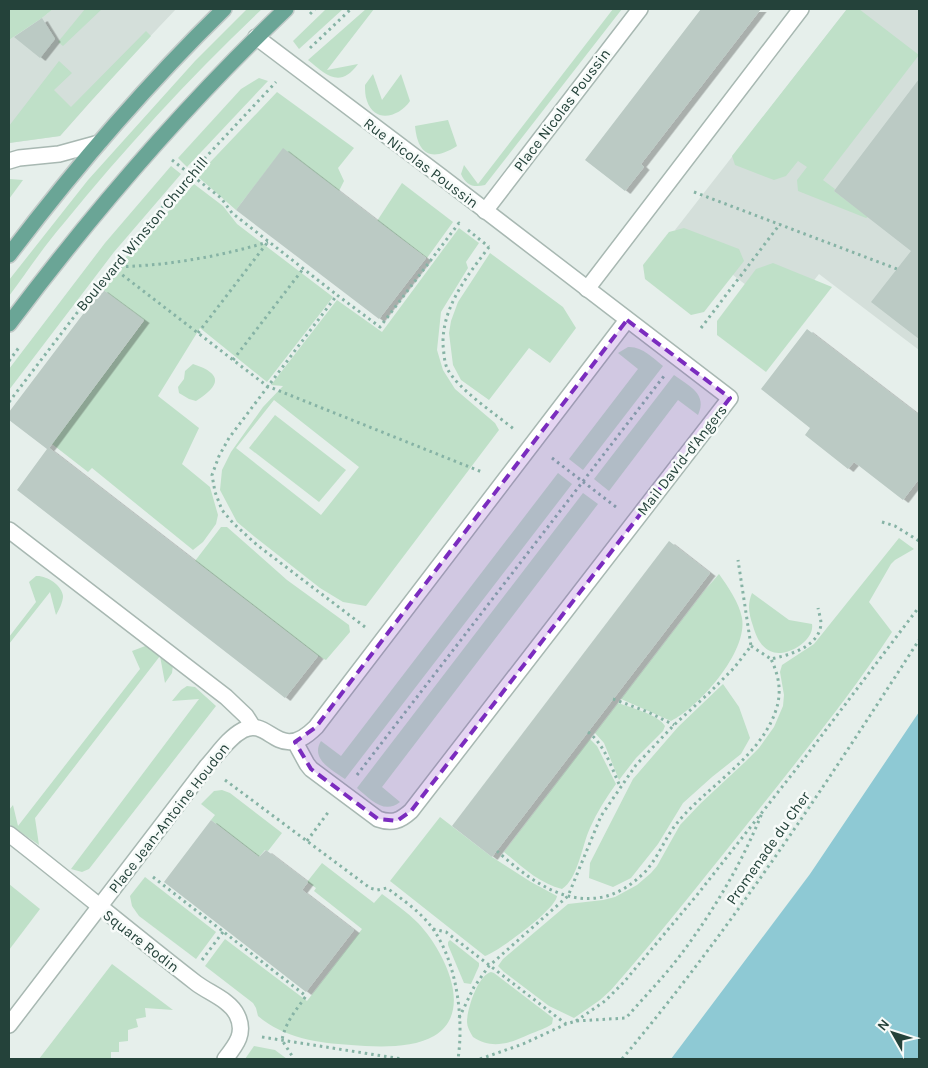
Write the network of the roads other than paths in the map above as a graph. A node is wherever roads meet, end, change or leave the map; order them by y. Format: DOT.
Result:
graph roads {
  1 [pos="224,9"];
  2 [pos="286,9"];
  3 [pos="640,9"];
  4 [pos="801,9"];
  5 [pos="256,37"];
  6 [pos="99,143"];
  7 [pos="9,161"];
  8 [pos="485,211"];
  9 [pos="9,255"];
  10 [pos="587,289"];
  11 [pos="627,320"];
  12 [pos="9,324"];
  13 [pos="9,530"];
  14 [pos="253,727"];
  15 [pos="295,742"];
  16 [pos="9,834"];
  17 [pos="99,908"];
  18 [pos="9,1025"];
  19 [pos="226,1059"];
  1 -- 6 [label="main road"];
  2 -- 5 [label="main road"];
  3 -- 8 [label="street, Place Nicolas Poussin"];
  4 -- 10 [label="street"];
  5 -- 8 [label="street, Rue Nicolas Poussin"];
  5 -- 12 [label="main road"];
  6 -- 7 [label="street"];
  6 -- 9 [label="main road"];
  8 -- 10 [label="street, Rue Nicolas Poussin"];
  10 -- 11 [label="street, Rue Nicolas Poussin"];
  11 -- 15 [label="street"];
  11 -- 15 [label="street, Mail David-d'Angers"];
  13 -- 14 [label="street"];
  14 -- 15 [label="street"];
  14 -- 17 [label="street, Place Jean-Antoine Houdon"];
  16 -- 17 [label="street, Place Jean-Antoine Houdon"];
  17 -- 18 [label="street, Square Rodin"];
  17 -- 19 [label="street, Square Rodin"];
}
